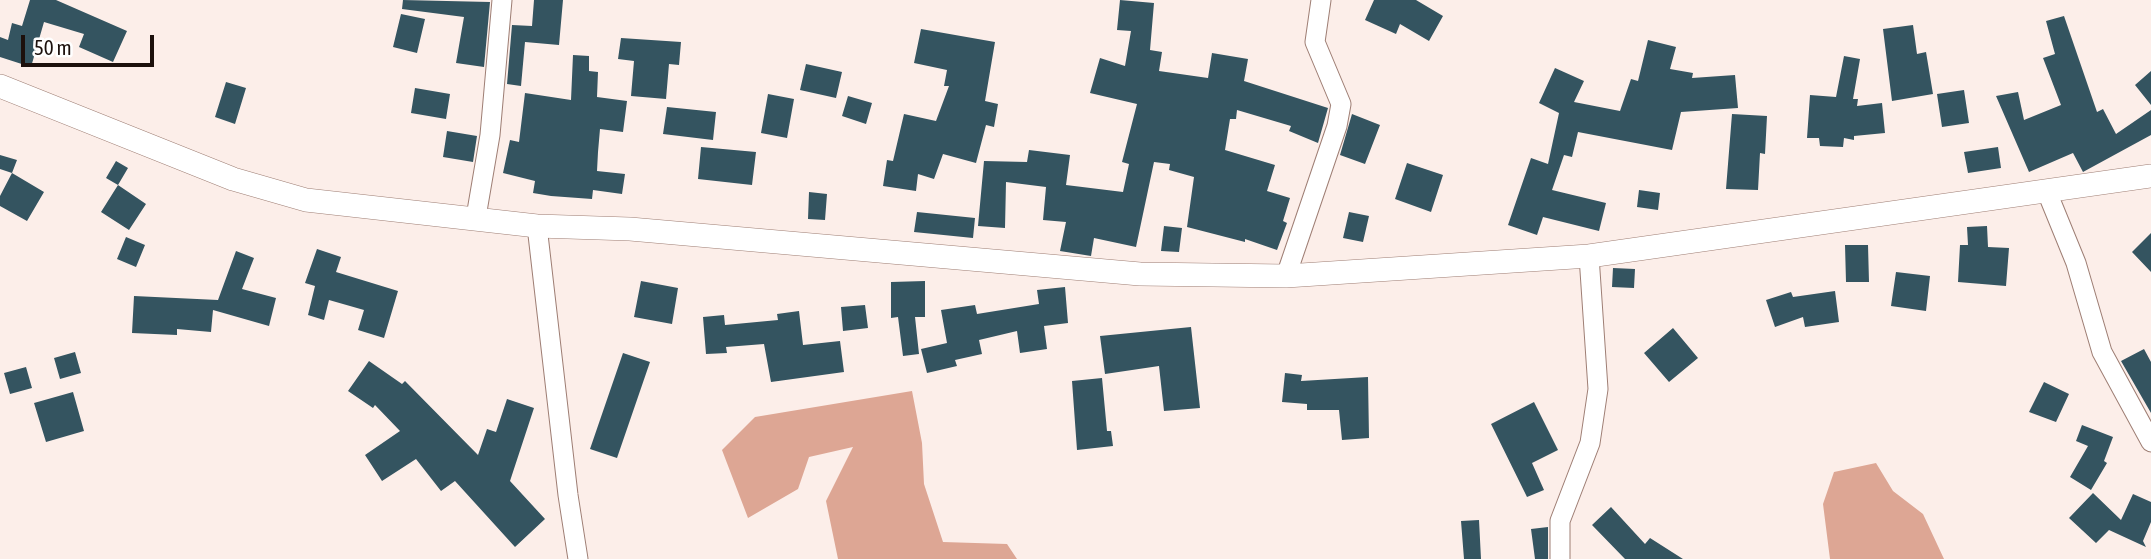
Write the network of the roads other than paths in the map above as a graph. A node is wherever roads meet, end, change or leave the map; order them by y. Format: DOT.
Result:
graph roads {
  1 [pos="502,0"];
  2 [pos="1321,0"];
  3 [pos="0,86"];
  4 [pos="2151,176"];
  5 [pos="2048,192"];
  6 [pos="477,217"];
  7 [pos="537,226"];
  8 [pos="1589,256"];
  9 [pos="1286,276"];
  10 [pos="2151,442"];
  11 [pos="578,559"];
  12 [pos="1560,559"];
  1 -- 6 [label="street"];
  2 -- 9 [label="street"];
  3 -- 6 [label="street"];
  4 -- 5 [label="street"];
  5 -- 8 [label="street"];
  5 -- 10 [label="street"];
  6 -- 7 [label="street"];
  7 -- 9 [label="street"];
  7 -- 11 [label="street"];
  8 -- 9 [label="street"];
  8 -- 12 [label="street"];
}
